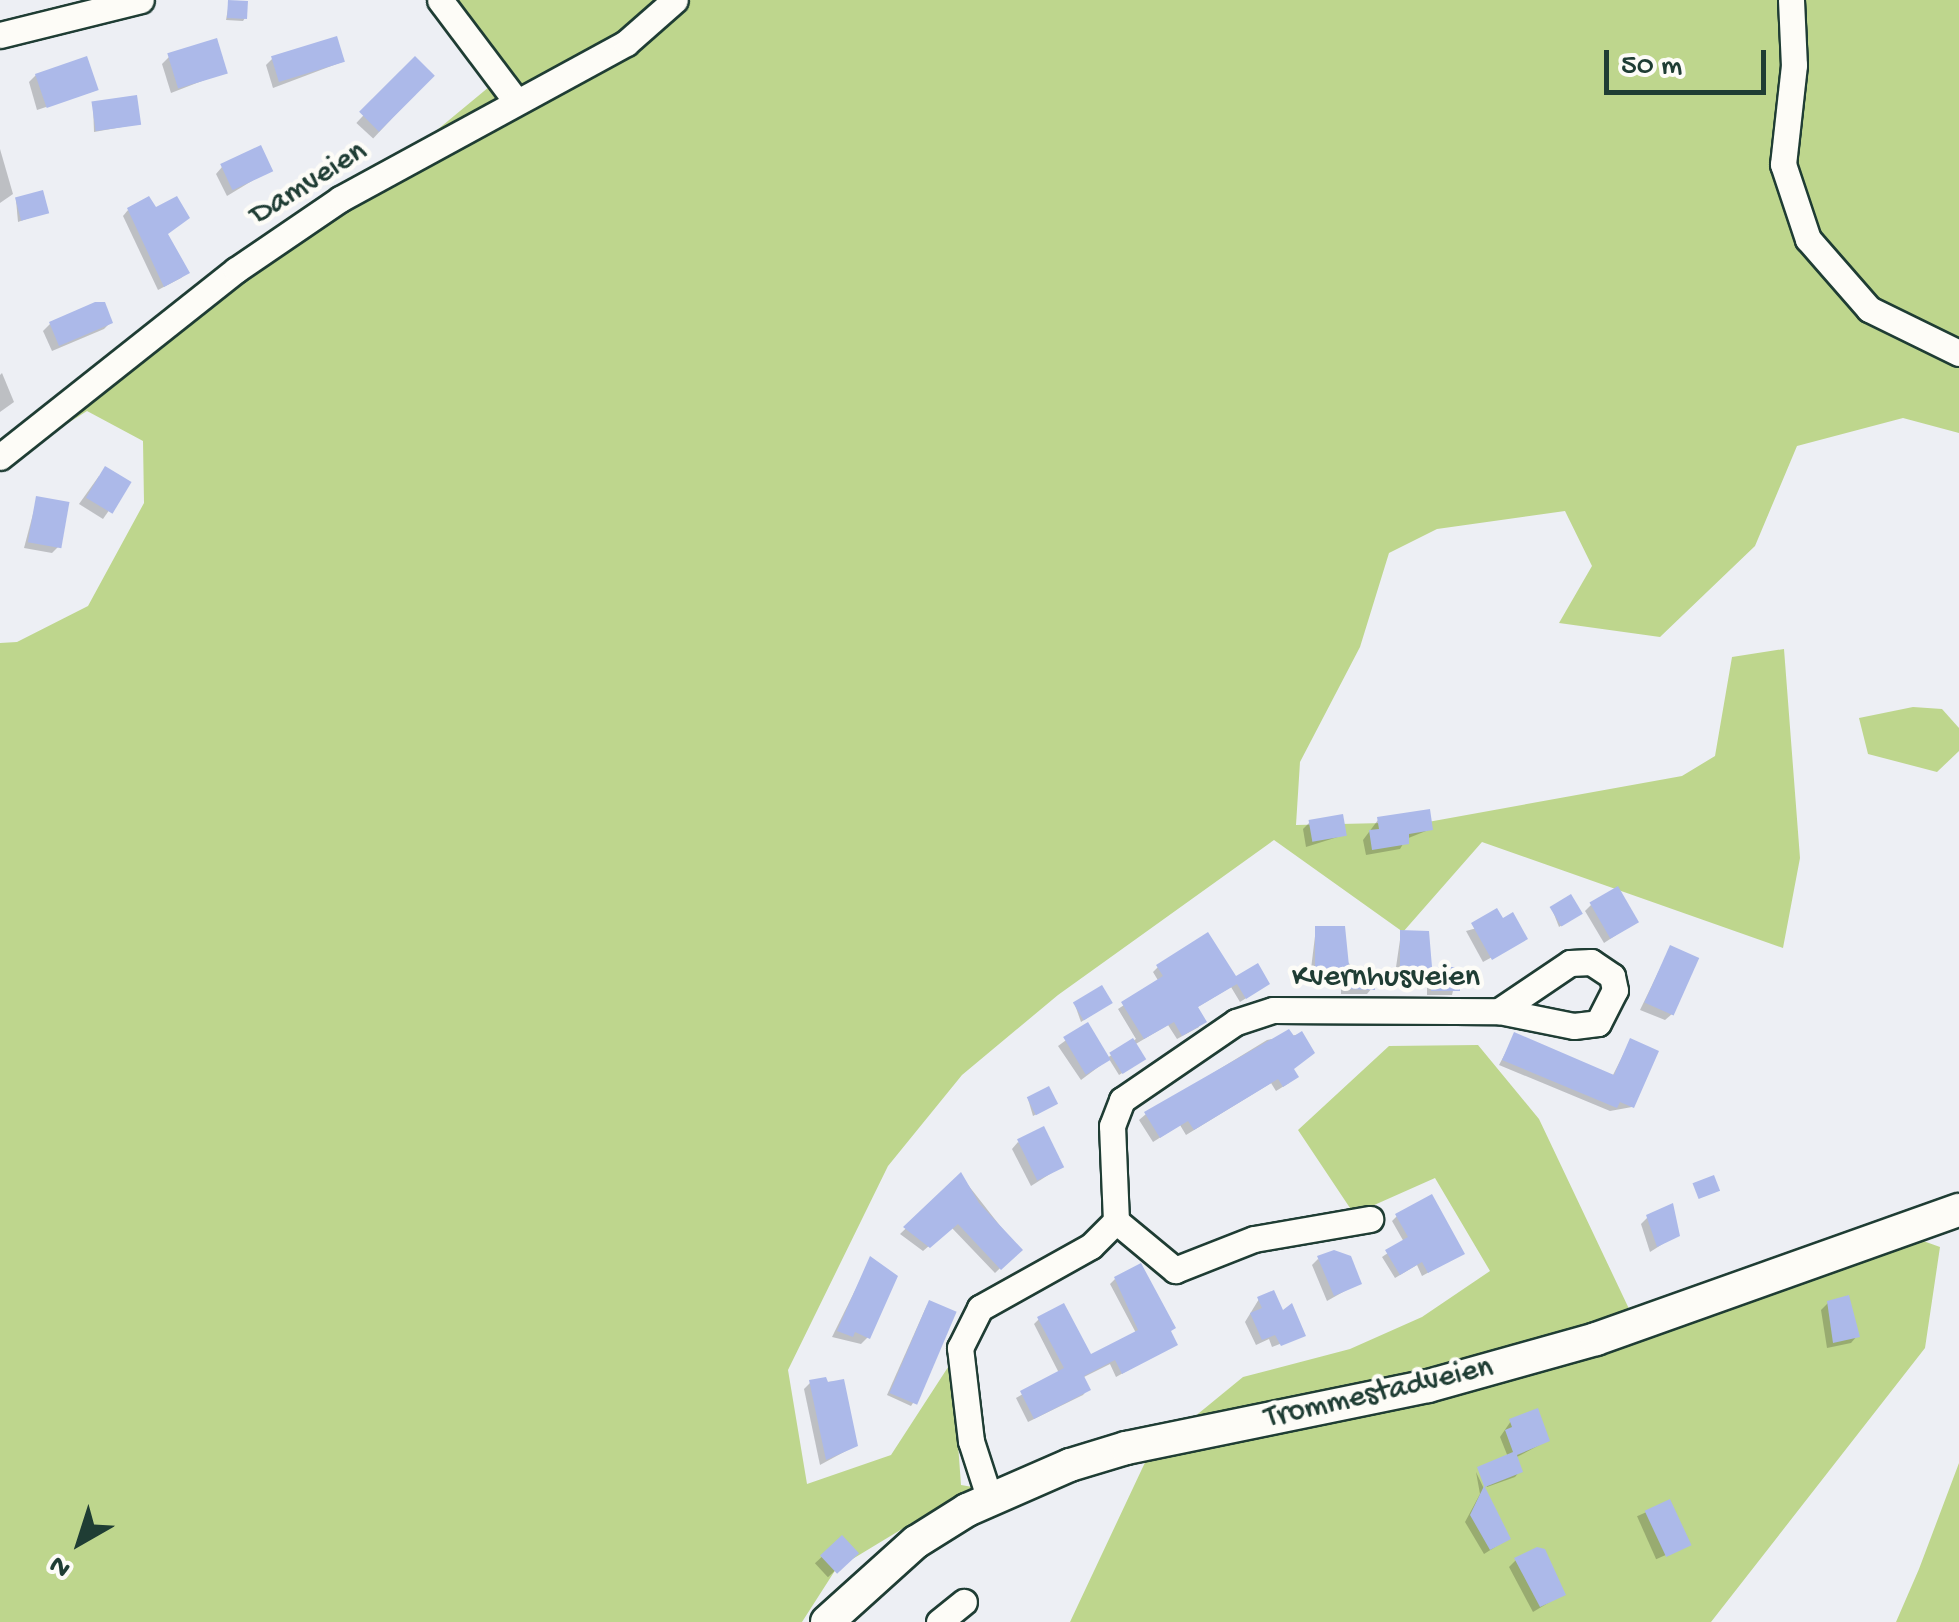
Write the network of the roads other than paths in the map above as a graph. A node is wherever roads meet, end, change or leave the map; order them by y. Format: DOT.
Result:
graph roads {
  1 [pos="141,0"];
  2 [pos="440,0"];
  3 [pos="675,0"];
  4 [pos="1791,0"];
  5 [pos="0,36"];
  6 [pos="516,101"];
  7 [pos="1959,353"];
  8 [pos="0,457"];
  9 [pos="1499,1011"];
  10 [pos="1959,1210"];
  11 [pos="1370,1219"];
  12 [pos="1116,1221"];
  13 [pos="990,1500"];
  14 [pos="964,1602"];
  15 [pos="827,1622"];
  16 [pos="939,1622"];
  1 -- 5 [label="street"];
  2 -- 6 [label="street"];
  3 -- 6 [label="street, Damveien"];
  4 -- 7 [label="street"];
  6 -- 8 [label="street, Damveien"];
  9 -- 12 [label="street, Kvernhusveien"];
  10 -- 13 [label="main road, Trommestadveien"];
  11 -- 12 [label="street"];
  12 -- 13 [label="street"];
  13 -- 15 [label="main road, Trommestadveien"];
  14 -- 16 [label="street"];
}
